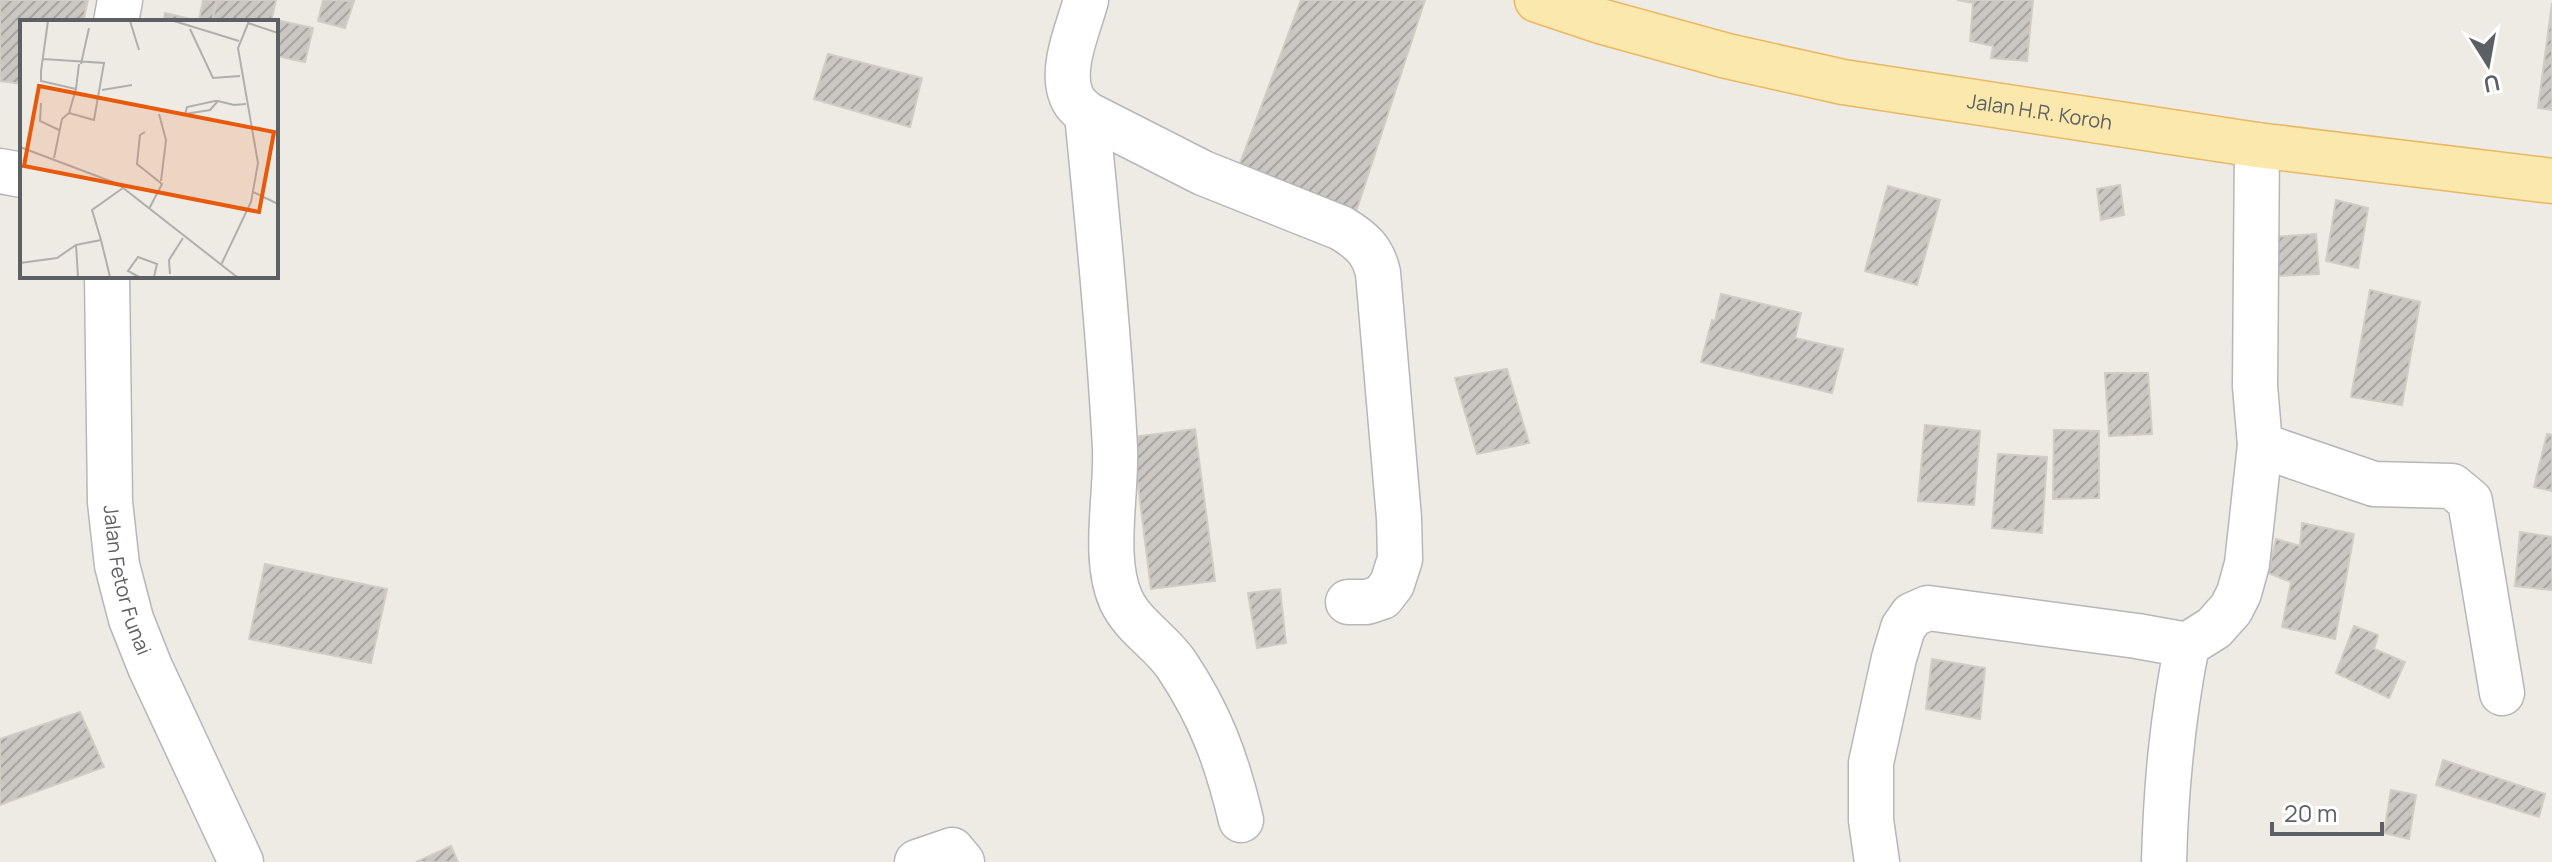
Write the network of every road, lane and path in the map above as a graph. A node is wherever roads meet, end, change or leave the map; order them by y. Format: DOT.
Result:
graph roads {
  1 [pos="120,0"];
  2 [pos="1086,0"];
  3 [pos="1537,0"];
  4 [pos="116,20"];
  5 [pos="1087,114"];
  6 [pos="2257,145"];
  7 [pos="0,171"];
  8 [pos="20,175"];
  9 [pos="2552,181"];
  10 [pos="107,278"];
  11 [pos="2260,445"];
  12 [pos="1348,602"];
  13 [pos="2187,645"];
  14 [pos="2502,693"];
  15 [pos="1241,820"];
  16 [pos="241,862"];
  17 [pos="917,862"];
  18 [pos="962,862"];
  19 [pos="1877,862"];
  20 [pos="2164,862"];
  1 -- 4 [label="street"];
  2 -- 5 [label="street"];
  3 -- 6 [label="main road, Jalan H.R. Koroh"];
  5 -- 12 [label="street"];
  5 -- 15 [label="street"];
  6 -- 9 [label="main road, Jalan H.R. Koroh"];
  6 -- 11 [label="street"];
  7 -- 8 [label="street"];
  10 -- 16 [label="street, Jalan Fetor Funai"];
  11 -- 13 [label="street"];
  11 -- 14 [label="street"];
  13 -- 19 [label="street"];
  13 -- 20 [label="street"];
  17 -- 18 [label="street"];
}
